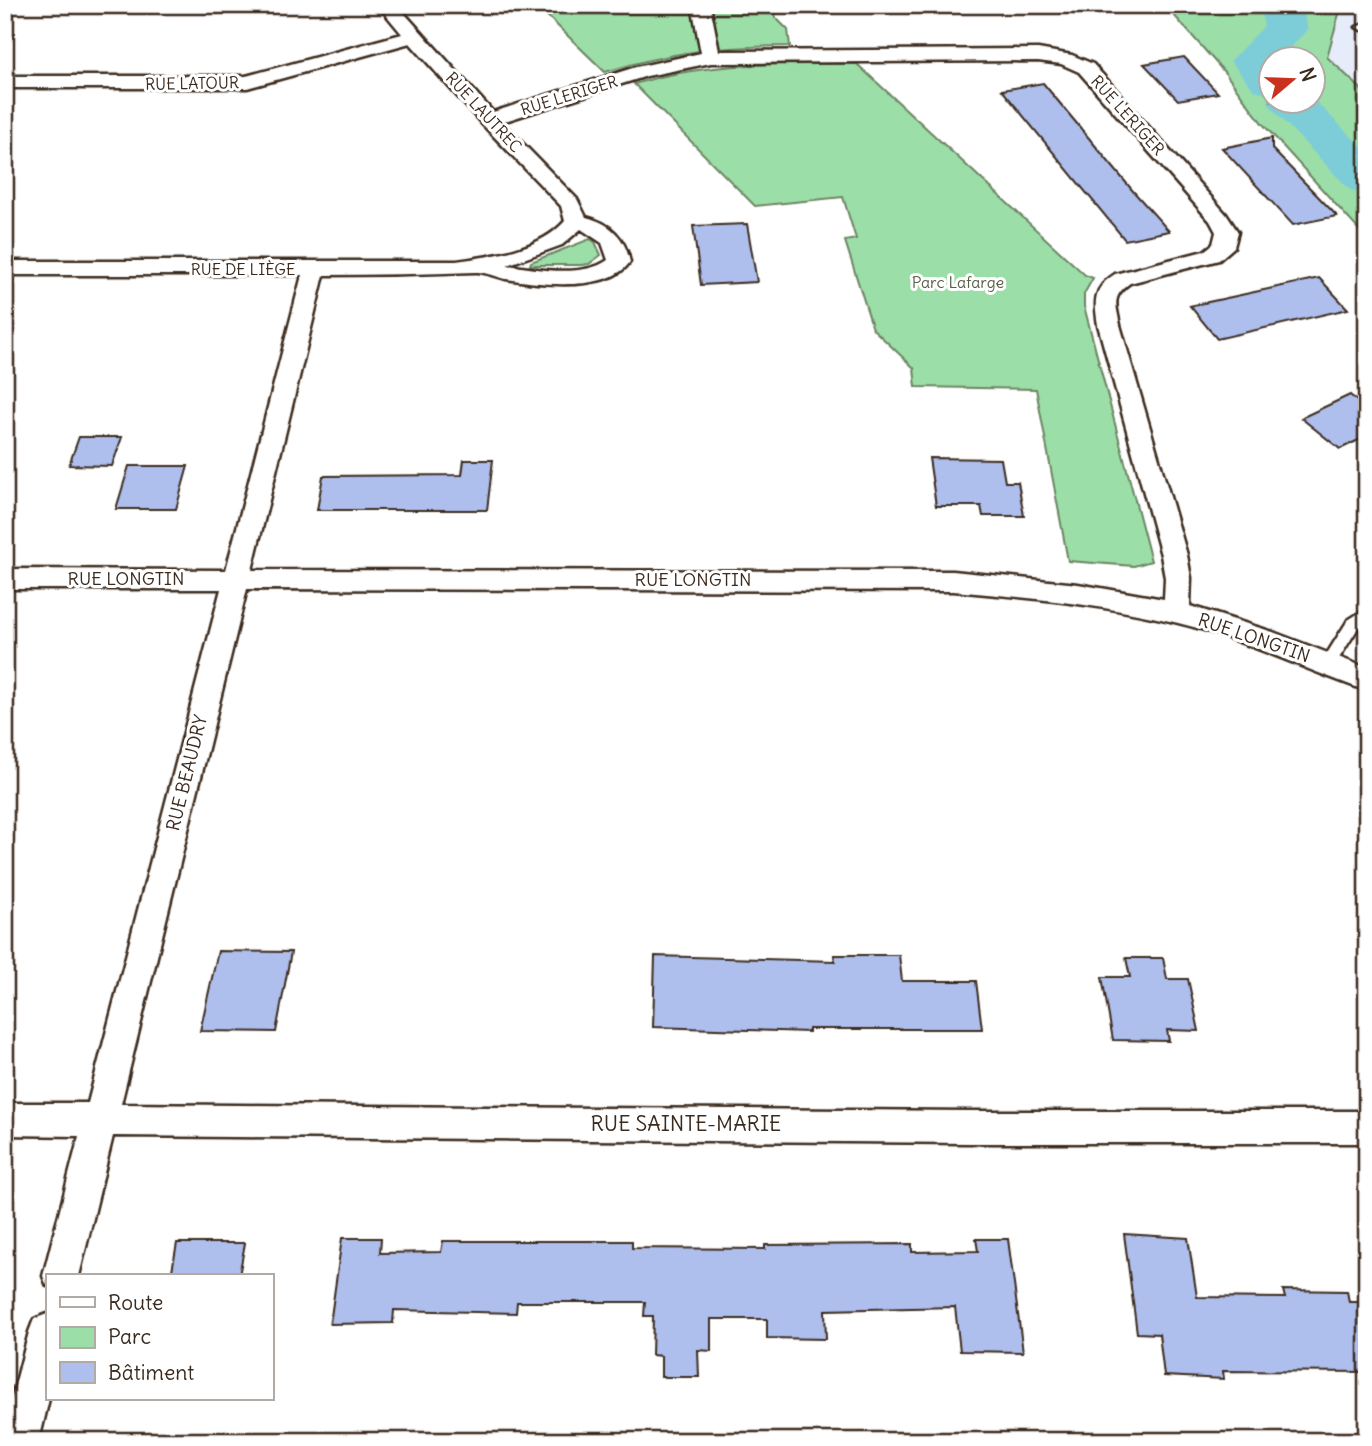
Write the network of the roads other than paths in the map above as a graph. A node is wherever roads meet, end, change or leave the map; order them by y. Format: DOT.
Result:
graph roads {
  1 [pos="387,5"];
  2 [pos="701,5"];
  3 [pos="414,36"];
  4 [pos="711,57"];
  5 [pos="5,82"];
  6 [pos="489,120"];
  7 [pos="576,222"];
  8 [pos="480,265"];
  9 [pos="5,268"];
  10 [pos="314,270"];
  11 [pos="5,579"];
  12 [pos="236,579"];
  13 [pos="1177,613"];
  14 [pos="1367,613"];
  15 [pos="1328,664"];
  16 [pos="1367,680"];
  17 [pos="5,1119"];
  18 [pos="100,1120"];
  19 [pos="1367,1127"];
  20 [pos="62,1274"];
  21 [pos="46,1336"];
  22 [pos="20,1441"];
  1 -- 3 [label="street, RUE LAUTREC"];
  2 -- 4 [label="street"];
  3 -- 5 [label="street, RUE LATOUR"];
  3 -- 6 [label="street, RUE LAUTREC"];
  4 -- 6 [label="street, RUE LERIGER"];
  4 -- 13 [label="street, RUE LERIGER"];
  6 -- 7 [label="street, RUE LAUTREC"];
  7 -- 8 [label="street, RUE DE LIÈGE"];
  7 -- 8 [label="street, RUE DE LIÈGE"];
  8 -- 10 [label="street, RUE DE LIÈGE"];
  9 -- 10 [label="street, RUE DE LIÈGE"];
  10 -- 12 [label="street, RUE BEAUDRY"];
  11 -- 12 [label="street, RUE LONGTIN"];
  12 -- 13 [label="street, RUE LONGTIN"];
  12 -- 18 [label="street, RUE BEAUDRY"];
  13 -- 15 [label="street, RUE LONGTIN"];
  14 -- 15 [label="lane"];
  15 -- 16 [label="street, RUE LONGTIN"];
  17 -- 18 [label="street, RUE SAINTE-MARIE"];
  18 -- 19 [label="street, RUE SAINTE-MARIE"];
  18 -- 20 [label="street, RUE BEAUDRY"];
  21 -- 22 [label="street"];
}
